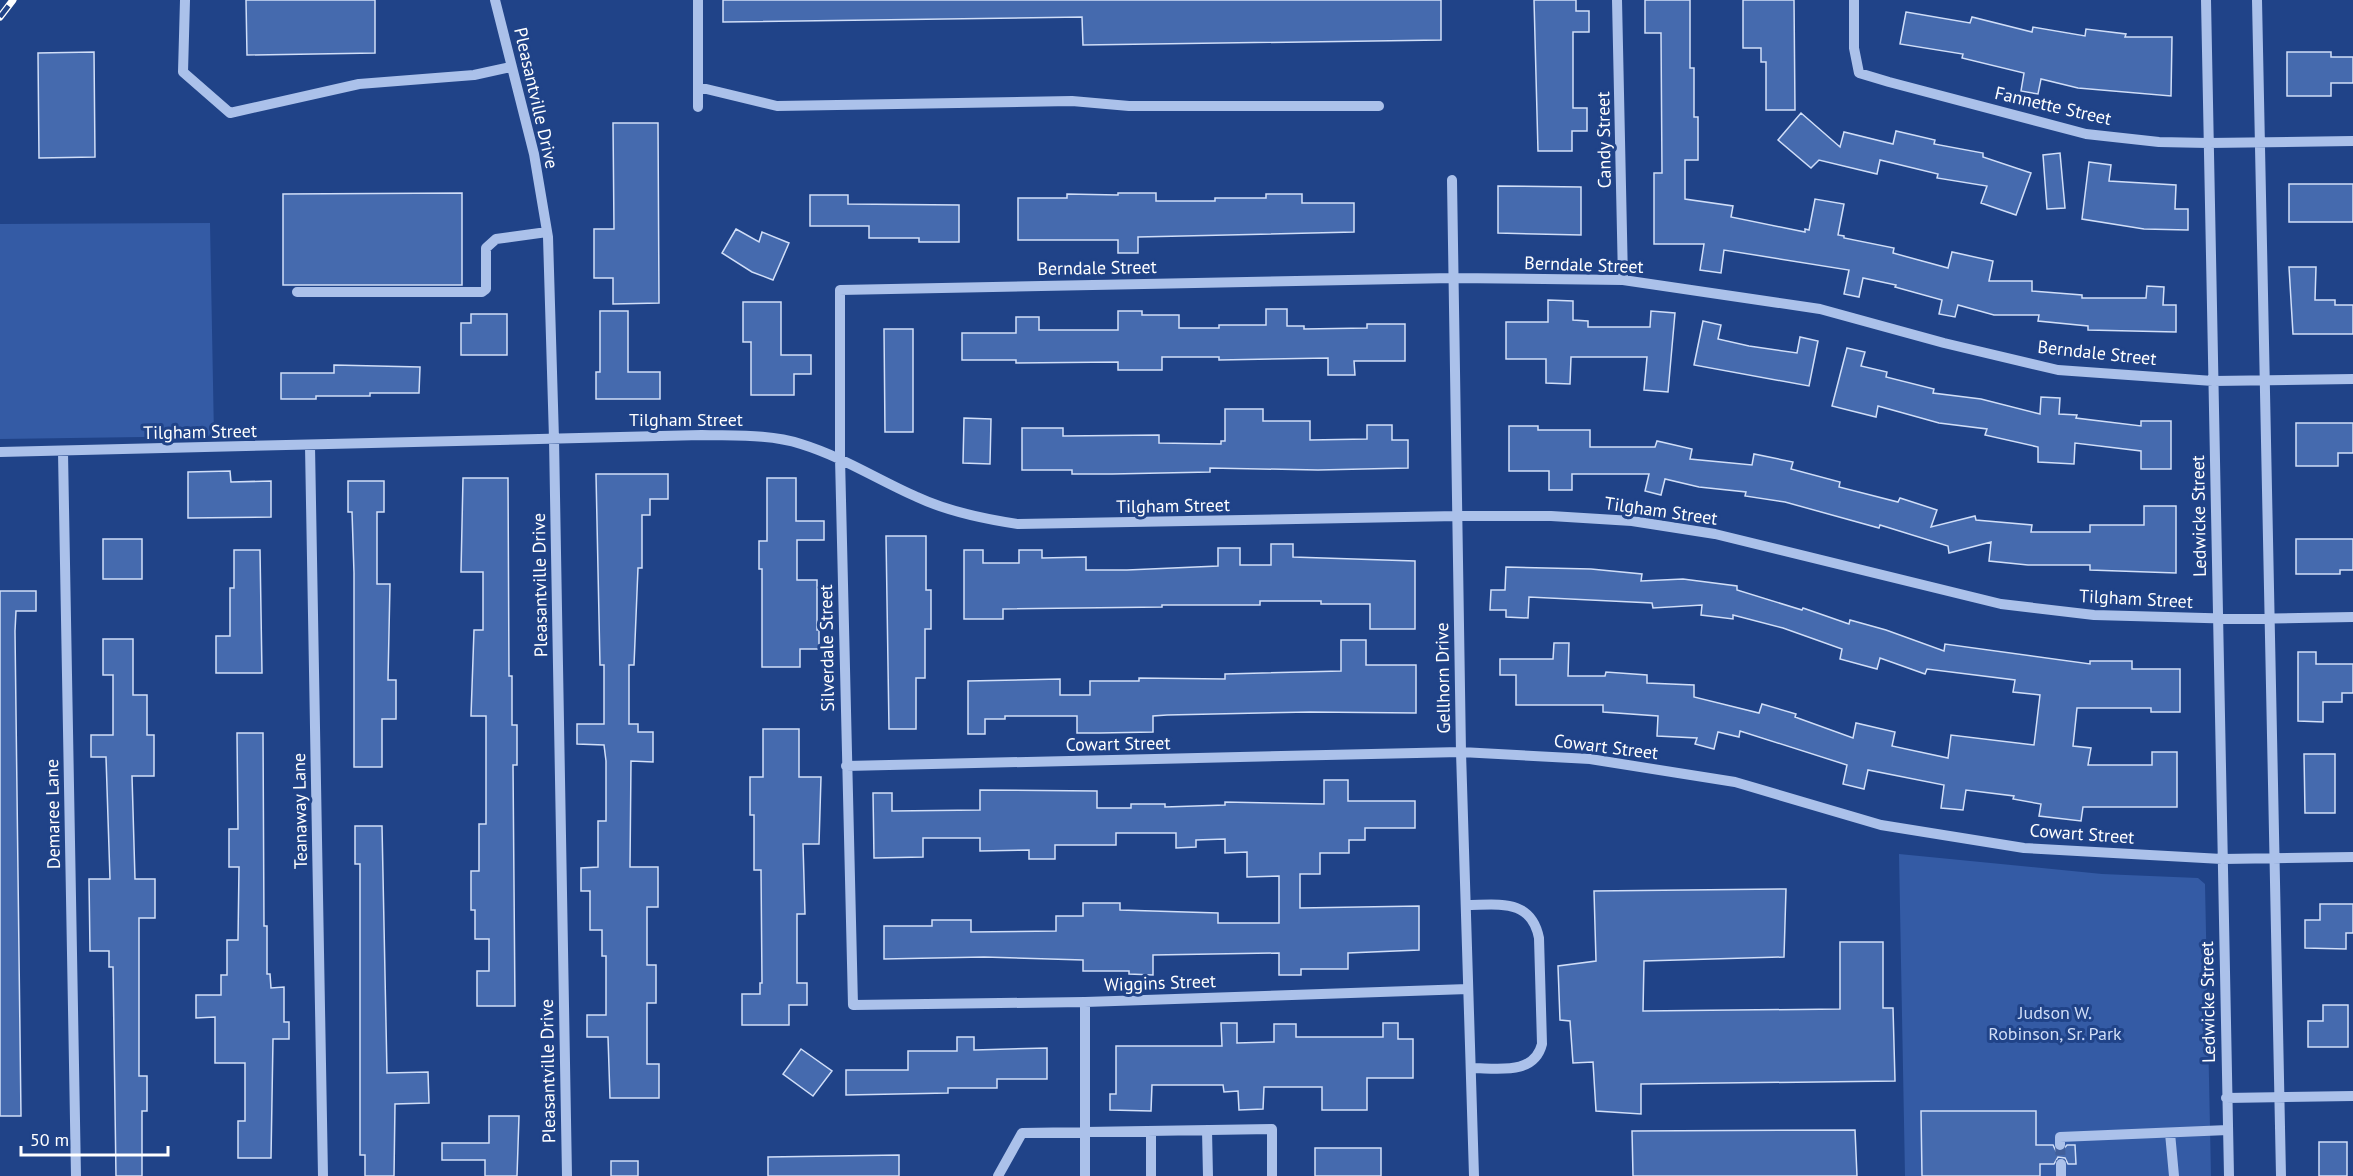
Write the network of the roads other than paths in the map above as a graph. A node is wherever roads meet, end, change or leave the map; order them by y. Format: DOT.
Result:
graph roads {
  1 [pos="185,0"];
  2 [pos="495,0"];
  3 [pos="698,0"];
  4 [pos="1617,0"];
  5 [pos="1854,0"];
  6 [pos="2206,0"];
  7 [pos="2257,0"];
  8 [pos="511,67"];
  9 [pos="698,87"];
  10 [pos="1379,106"];
  11 [pos="698,107"];
  12 [pos="2353,141"];
  13 [pos="2260,142"];
  14 [pos="2208,143"];
  15 [pos="1452,180"];
  16 [pos="547,232"];
  17 [pos="1453,278"];
  18 [pos="1623,280"];
  19 [pos="840,290"];
  20 [pos="297,292"];
  21 [pos="2353,379"];
  22 [pos="2213,381"];
  23 [pos="2264,381"];
  24 [pos="554,439"];
  25 [pos="310,446"];
  26 [pos="0,452"];
  27 [pos="63,452"];
  28 [pos="840,458"];
  29 [pos="1458,516"];
  30 [pos="2353,617"];
  31 [pos="2270,618"];
  32 [pos="2218,619"];
  33 [pos="1461,752"];
  34 [pos="846,766"];
  35 [pos="2353,857"];
  36 [pos="2222,859"];
  37 [pos="2276,859"];
  38 [pos="1466,905"];
  39 [pos="1468,989"];
  40 [pos="1085,1002"];
  41 [pos="853,1005"];
  42 [pos="1471,1068"];
  43 [pos="2353,1096"];
  44 [pos="2226,1098"];
  45 [pos="2280,1098"];
  46 [pos="1207,1130"];
  47 [pos="2228,1130"];
  48 [pos="1151,1131"];
  49 [pos="1085,1132"];
  50 [pos="2170,1133"];
  51 [pos="2060,1145"];
  52 [pos="2061,1164"];
  53 [pos="76,1176"];
  54 [pos="323,1176"];
  55 [pos="567,1176"];
  56 [pos="998,1176"];
  57 [pos="1085,1176"];
  58 [pos="1151,1176"];
  59 [pos="1208,1176"];
  60 [pos="1272,1176"];
  61 [pos="1474,1176"];
  62 [pos="2061,1176"];
  63 [pos="2174,1176"];
  64 [pos="2229,1176"];
  65 [pos="2281,1176"];
  1 -- 8 [label="street"];
  2 -- 8 [label="street, Pleasantville Drive"];
  3 -- 9 [label="street"];
  4 -- 18 [label="street, Candy Street"];
  5 -- 14 [label="street, Fannette Street"];
  6 -- 14 [label="street, Ledwicke Street"];
  7 -- 13 [label="street"];
  8 -- 16 [label="street, Pleasantville Drive"];
  9 -- 10 [label="street"];
  9 -- 11 [label="street"];
  12 -- 13 [label="street, Fannette Street"];
  13 -- 14 [label="street, Fannette Street"];
  13 -- 23 [label="street"];
  14 -- 22 [label="street, Ledwicke Street"];
  15 -- 17 [label="street, Gellhorn Drive"];
  16 -- 20 [label="street"];
  16 -- 24 [label="street, Pleasantville Drive"];
  17 -- 18 [label="street, Berndale Street"];
  17 -- 19 [label="street, Berndale Street"];
  17 -- 29 [label="street, Gellhorn Drive"];
  18 -- 22 [label="street, Berndale Street"];
  19 -- 28 [label="street, Silverdale Street"];
  21 -- 23 [label="street, Berndale Street"];
  22 -- 23 [label="street, Berndale Street"];
  22 -- 32 [label="street, Ledwicke Street"];
  23 -- 31 [label="street"];
  24 -- 25 [label="street, Tilgham Street"];
  24 -- 28 [label="street, Tilgham Street"];
  24 -- 55 [label="street, Pleasantville Drive"];
  25 -- 27 [label="street, Tilgham Street"];
  25 -- 54 [label="street, Teanaway Lane"];
  26 -- 27 [label="street, Tilgham Street"];
  27 -- 53 [label="street, Demaree Lane"];
  28 -- 29 [label="street, Tilgham Street"];
  28 -- 34 [label="street, Silverdale Street"];
  29 -- 32 [label="street, Tilgham Street"];
  29 -- 33 [label="street, Gellhorn Drive"];
  30 -- 31 [label="street, Tilgham Street"];
  31 -- 32 [label="street, Tilgham Street"];
  31 -- 37 [label="street"];
  32 -- 36 [label="street, Ledwicke Street"];
  33 -- 34 [label="street, Cowart Street"];
  33 -- 36 [label="street, Cowart Street"];
  33 -- 38 [label="street, Gellhorn Drive"];
  34 -- 41 [label="street, Silverdale Street"];
  35 -- 37 [label="street, Cowart Street"];
  36 -- 37 [label="street, Cowart Street"];
  36 -- 44 [label="street, Ledwicke Street"];
  37 -- 45 [label="street"];
  38 -- 39 [label="street, Gellhorn Drive"];
  38 -- 42 [label="street"];
  39 -- 40 [label="street, Wiggins Street"];
  39 -- 42 [label="street, Gellhorn Drive"];
  40 -- 41 [label="street, Wiggins Street"];
  40 -- 49 [label="street"];
  42 -- 61 [label="street, Gellhorn Drive"];
  43 -- 45 [label="street"];
  44 -- 45 [label="street"];
  44 -- 47 [label="street, Ledwicke Street"];
  45 -- 65 [label="street"];
  46 -- 48 [label="street"];
  46 -- 59 [label="street"];
  46 -- 60 [label="street"];
  47 -- 50 [label="street"];
  47 -- 64 [label="street, Ledwicke Street"];
  48 -- 49 [label="street"];
  48 -- 58 [label="street"];
  49 -- 56 [label="street"];
  49 -- 57 [label="street"];
  50 -- 51 [label="street"];
  50 -- 63 [label="street"];
  52 -- 62 [label="street"];
}
